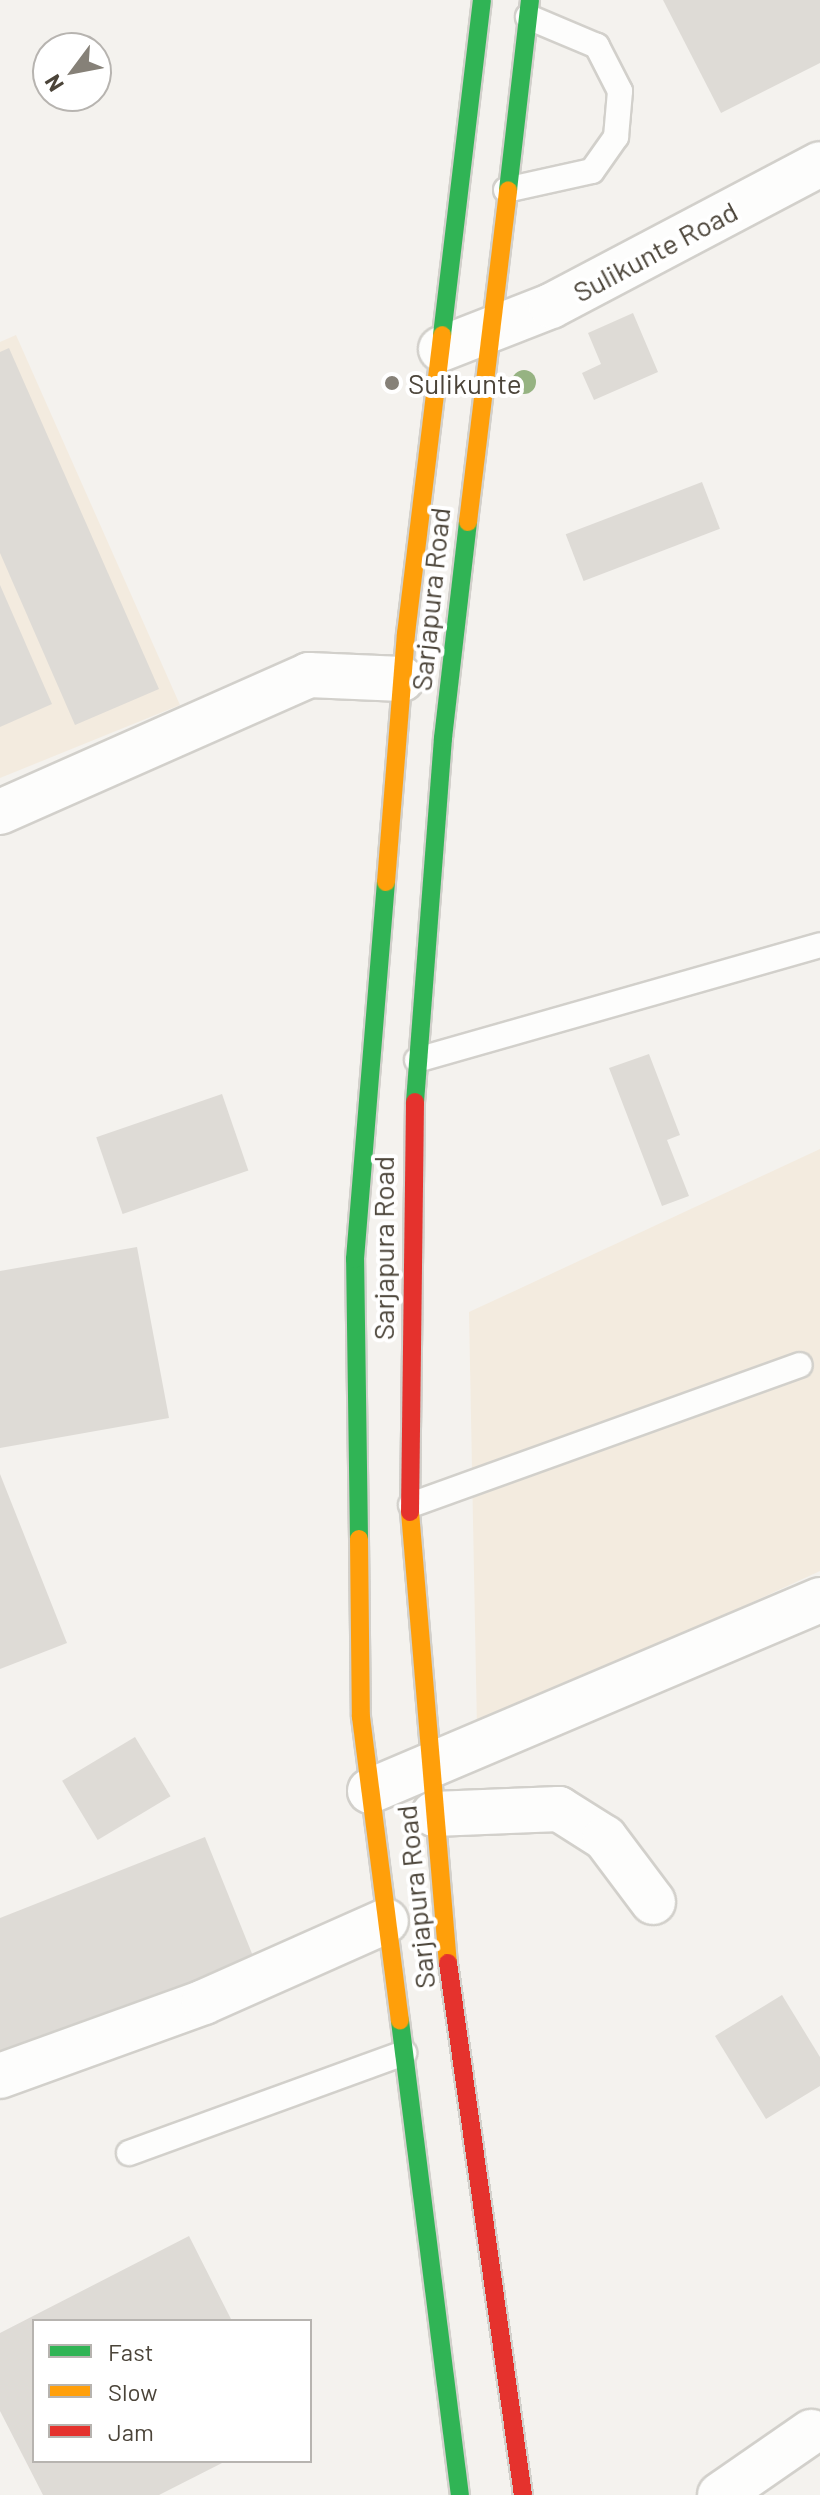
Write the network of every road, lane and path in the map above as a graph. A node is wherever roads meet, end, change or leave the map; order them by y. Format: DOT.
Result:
graph roads {
  1 [pos="482,0"];
  2 [pos="529,8"];
  3 [pos="820,164"];
  4 [pos="506,190"];
  5 [pos="488,332"];
  6 [pos="441,349"];
  7 [pos="402,679"];
  8 [pos="0,812"];
  9 [pos="820,945"];
  10 [pos="417,1060"];
  11 [pos="800,1365"];
  12 [pos="411,1505"];
  13 [pos="820,1600"];
  14 [pos="430,1769"];
  15 [pos="370,1791"];
  16 [pos="434,1814"];
  17 [pos="653,1902"];
  18 [pos="386,1921"];
  19 [pos="404,2053"];
  20 [pos="0,2076"];
  21 [pos="129,2153"];
  22 [pos="811,2432"];
  23 [pos="460,2495"];
  24 [pos="523,2495"];
  25 [pos="720,2495"];
  1 -- 6 [label="main road, Sarjapura Road"];
  2 -- 4 [label="main road, Sarjapura Road"];
  2 -- 4 [label="lane"];
  3 -- 5 [label="street, Sulikunte Road"];
  4 -- 5 [label="main road, Sarjapura Road"];
  5 -- 6 [label="street, Sulikunte Road"];
  5 -- 10 [label="main road, Sarjapura Road"];
  6 -- 7 [label="main road, Sarjapura Road"];
  7 -- 8 [label="street"];
  7 -- 15 [label="main road, Sarjapura Road"];
  9 -- 10 [label="lane"];
  10 -- 12 [label="main road, Sarjapura Road"];
  11 -- 12 [label="lane"];
  12 -- 14 [label="main road, Sarjapura Road"];
  13 -- 14 [label="street"];
  14 -- 15 [label="street"];
  14 -- 16 [label="main road, Sarjapura Road"];
  15 -- 18 [label="main road, Sarjapura Road"];
  16 -- 17 [label="street"];
  16 -- 24 [label="main road, Sarjapura Road"];
  18 -- 19 [label="main road, Sarjapura Road"];
  18 -- 20 [label="street"];
  19 -- 21 [label="lane"];
  19 -- 23 [label="main road, Sarjapura Road"];
  22 -- 25 [label="street"];
}
